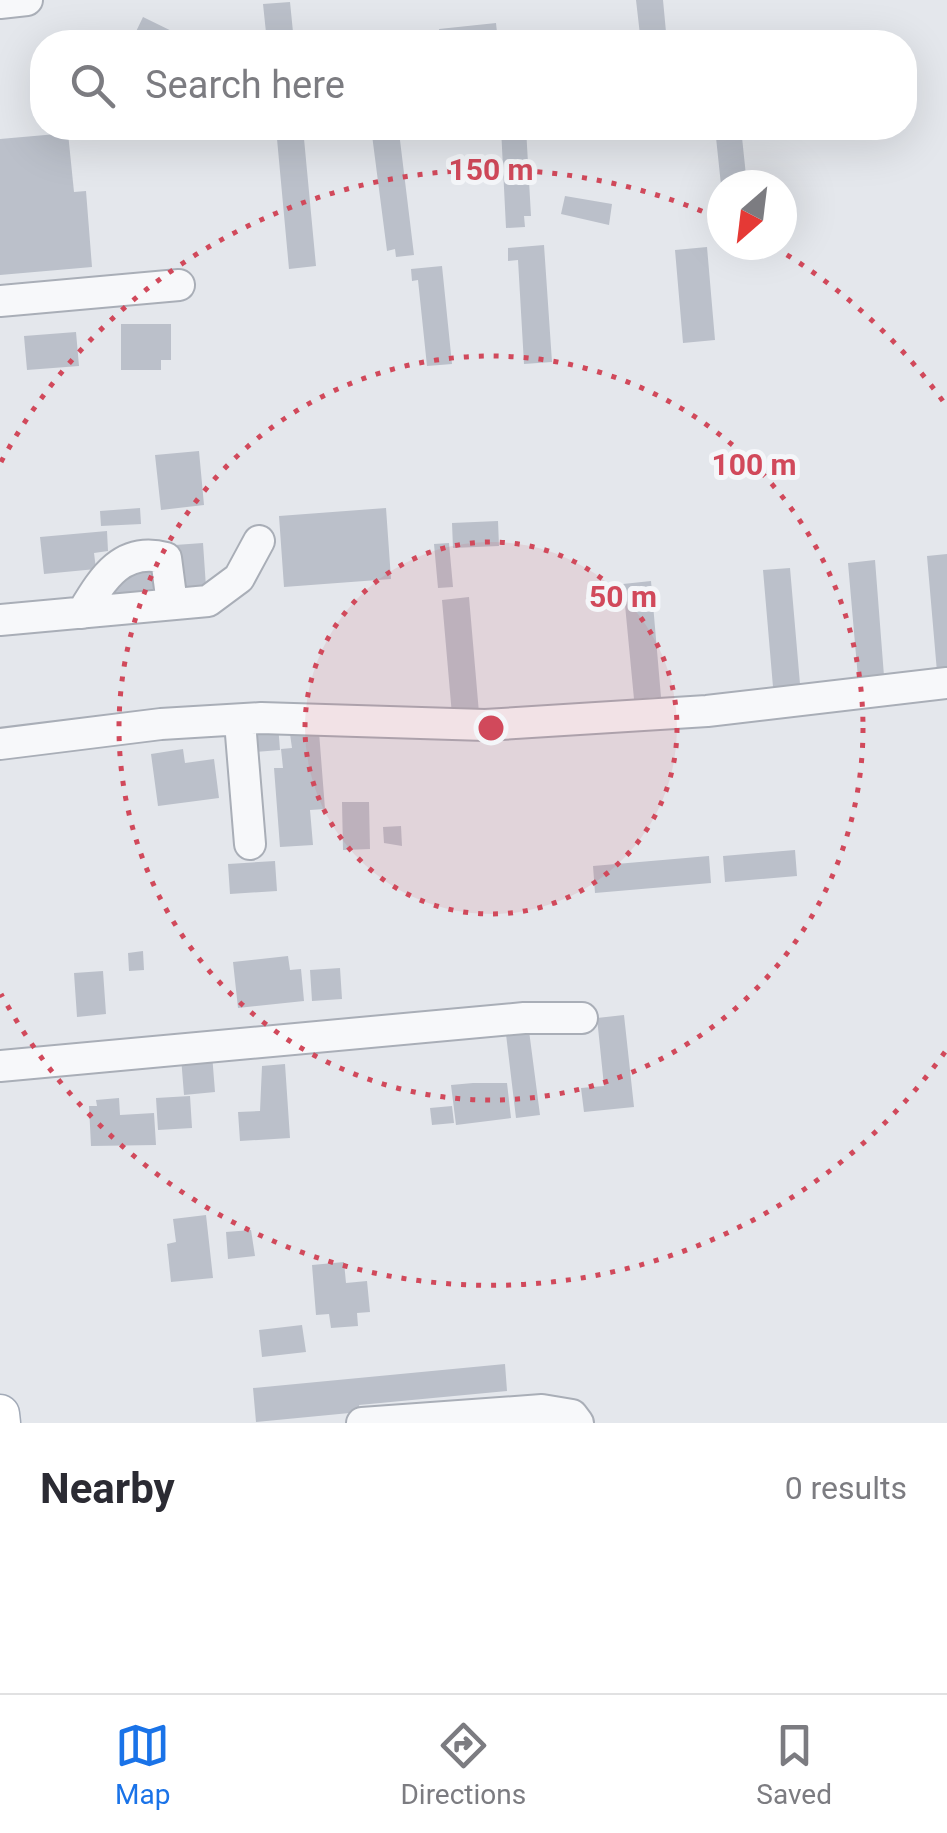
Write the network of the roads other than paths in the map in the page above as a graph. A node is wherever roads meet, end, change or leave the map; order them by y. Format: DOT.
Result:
graph roads {
  1 [pos="27,0"];
  2 [pos="0,3"];
  3 [pos="179,284"];
  4 [pos="0,300"];
  5 [pos="258,541"];
  6 [pos="172,604"];
  7 [pos="82,613"];
  8 [pos="0,620"];
  9 [pos="947,683"];
  10 [pos="240,722"];
  11 [pos="0,744"];
  12 [pos="250,844"];
  13 [pos="582,1018"];
  14 [pos="0,1066"];
  15 [pos="0,1414"];
  16 [pos="1,1423"];
  17 [pos="362,1423"];
  18 [pos="578,1423"];
  1 -- 2 [label="lane"];
  3 -- 4 [label="lane"];
  5 -- 6 [label="lane"];
  6 -- 7 [label="lane"];
  6 -- 7 [label="lane"];
  7 -- 8 [label="lane"];
  9 -- 10 [label="lane"];
  10 -- 11 [label="lane"];
  10 -- 12 [label="lane"];
  13 -- 14 [label="lane"];
  15 -- 16 [label="main road"];
  17 -- 18 [label="lane"];
}
